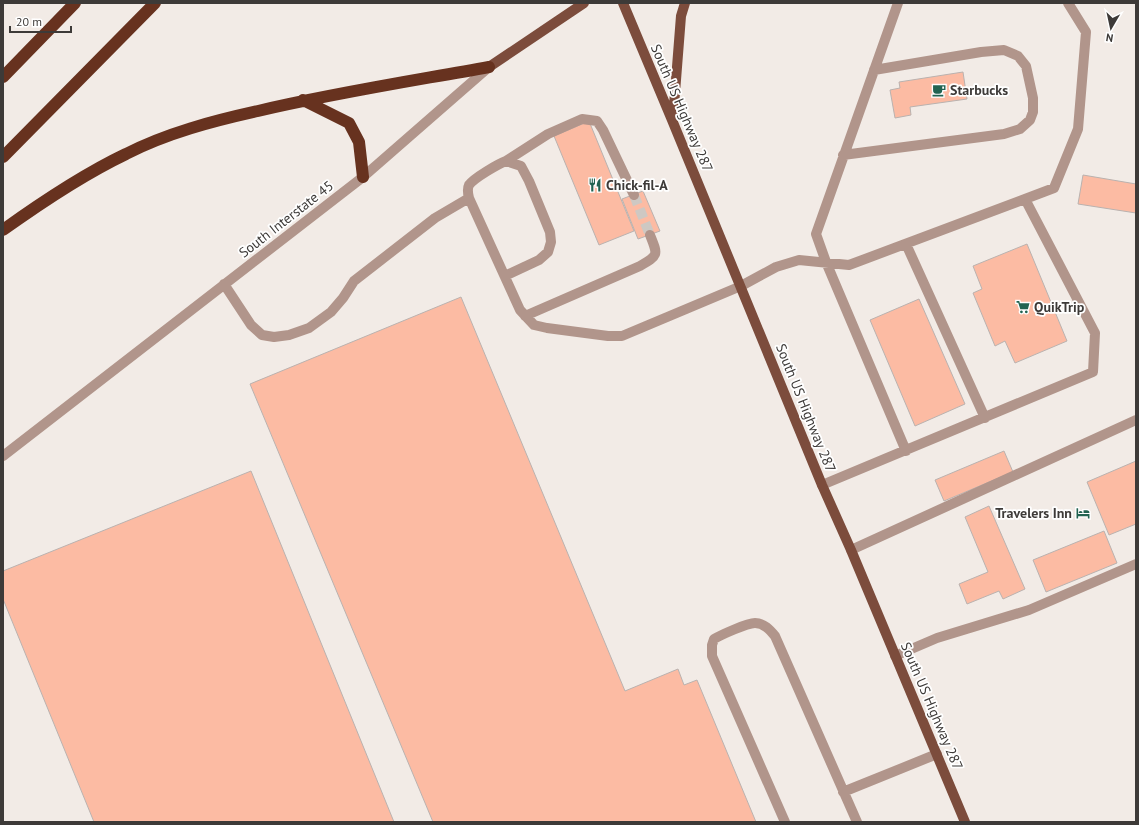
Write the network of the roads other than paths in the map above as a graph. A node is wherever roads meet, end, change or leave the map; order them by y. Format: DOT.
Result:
graph roads {
  1 [pos="74,3"];
  2 [pos="155,3"];
  3 [pos="584,3"];
  4 [pos="623,3"];
  5 [pos="685,3"];
  6 [pos="898,3"];
  7 [pos="1068,3"];
  8 [pos="489,67"];
  9 [pos="874,70"];
  10 [pos="3,77"];
  11 [pos="303,100"];
  12 [pos="672,120"];
  13 [pos="843,155"];
  14 [pos="3,158"];
  15 [pos="506,161"];
  16 [pos="363,177"];
  17 [pos="634,194"];
  18 [pos="469,198"];
  19 [pos="1025,199"];
  20 [pos="3,230"];
  21 [pos="650,235"];
  22 [pos="906,244"];
  23 [pos="826,262"];
  24 [pos="505,276"];
  25 [pos="224,284"];
  26 [pos="741,286"];
  27 [pos="525,316"];
  28 [pos="985,418"];
  29 [pos="1136,420"];
  30 [pos="906,451"];
  31 [pos="3,456"];
  32 [pos="822,485"];
  33 [pos="851,550"];
  34 [pos="1136,564"];
  35 [pos="895,656"];
  36 [pos="937,754"];
  37 [pos="843,792"];
  38 [pos="785,822"];
  39 [pos="857,822"];
  40 [pos="965,822"];
  1 -- 10 [label="highway"];
  2 -- 14 [label="highway"];
  3 -- 8 [label="main road, South Interstate 45"];
  4 -- 12 [label="main road, South US Highway 287"];
  5 -- 12 [label="main road"];
  6 -- 9 [label="street"];
  7 -- 19 [label="street"];
  8 -- 11 [label="highway"];
  8 -- 16 [label="street, South Interstate 45"];
  9 -- 13 [label="street"];
  9 -- 13 [label="street"];
  11 -- 16 [label="highway"];
  11 -- 20 [label="highway"];
  12 -- 26 [label="main road, South US Highway 287"];
  13 -- 23 [label="street"];
  15 -- 17 [label="street"];
  15 -- 18 [label="street"];
  15 -- 24 [label="street"];
  16 -- 25 [label="street, South Interstate 45"];
  18 -- 24 [label="street"];
  18 -- 25 [label="street"];
  19 -- 22 [label="street"];
  19 -- 28 [label="street"];
  21 -- 27 [label="street"];
  22 -- 23 [label="street"];
  22 -- 28 [label="street"];
  23 -- 26 [label="street"];
  23 -- 30 [label="street"];
  24 -- 27 [label="street"];
  25 -- 31 [label="street, South Interstate 45"];
  26 -- 27 [label="street"];
  26 -- 32 [label="main road, South US Highway 287"];
  28 -- 30 [label="street"];
  29 -- 33 [label="street"];
  30 -- 32 [label="street"];
  32 -- 33 [label="main road, South US Highway 287"];
  33 -- 35 [label="main road, South US Highway 287"];
  34 -- 35 [label="street"];
  35 -- 36 [label="main road, South US Highway 287"];
  36 -- 37 [label="street"];
  36 -- 40 [label="main road, South US Highway 287"];
  37 -- 38 [label="street"];
  37 -- 39 [label="street"];
}
